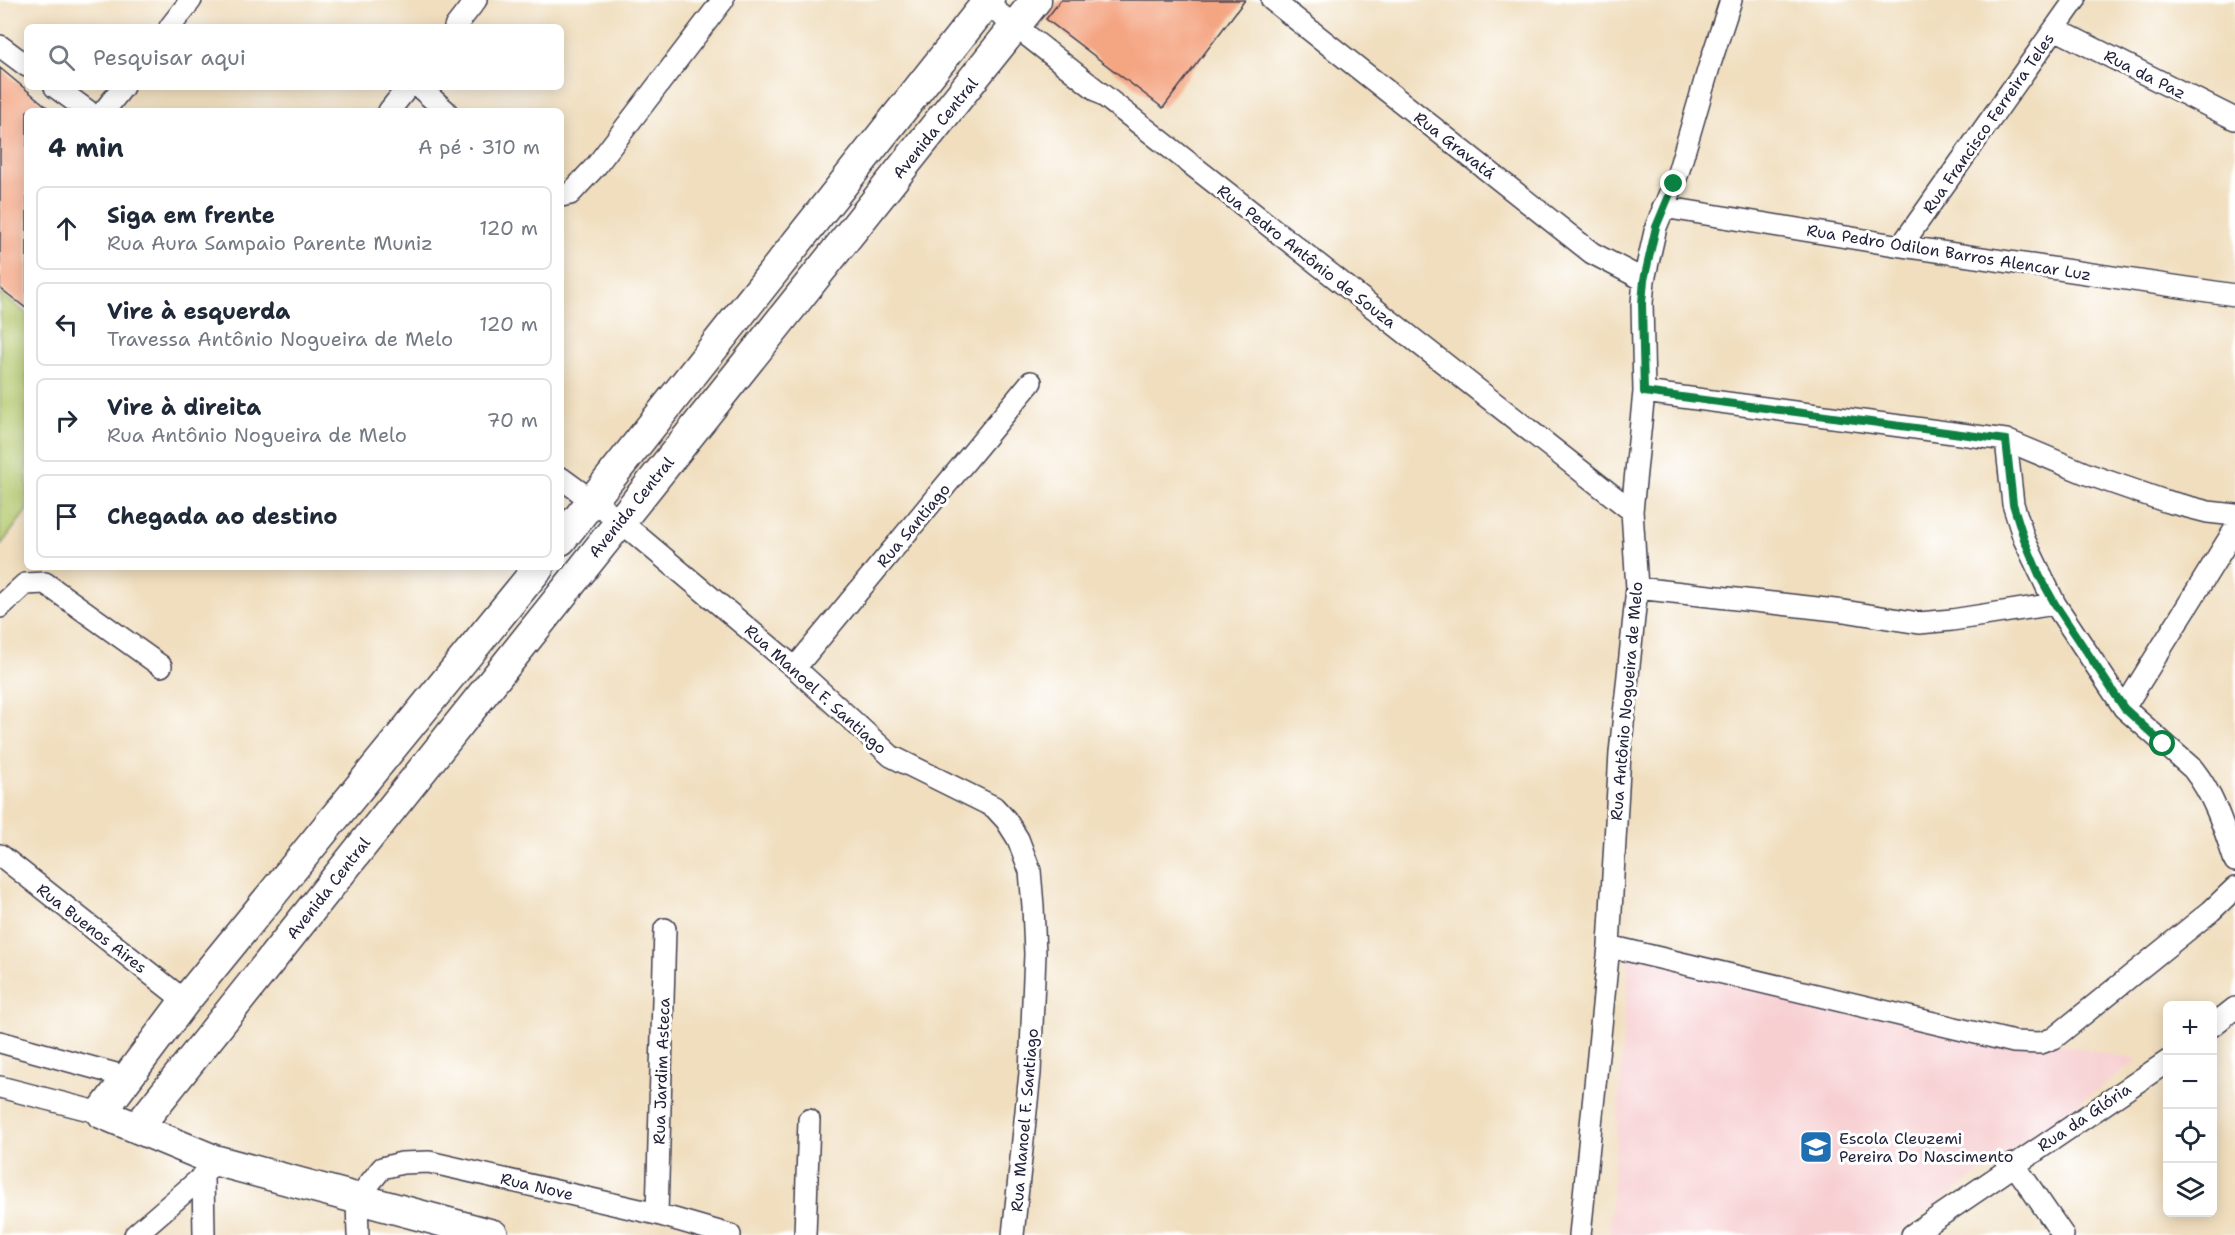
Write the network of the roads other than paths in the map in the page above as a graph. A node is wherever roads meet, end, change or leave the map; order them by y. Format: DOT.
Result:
graph roads {
  1 [pos="191,0"];
  2 [pos="476,0"];
  3 [pos="723,0"];
  4 [pos="1036,0"];
  5 [pos="1272,0"];
  6 [pos="1731,0"];
  7 [pos="2075,0"];
  8 [pos="986,1"];
  9 [pos="172,24"];
  10 [pos="457,24"];
  11 [pos="1016,27"];
  12 [pos="2055,29"];
  13 [pos="0,46"];
  14 [pos="24,64"];
  15 [pos="59,90"];
  16 [pos="121,90"];
  17 [pos="406,90"];
  18 [pos="422,90"];
  19 [pos="84,108"];
  20 [pos="106,108"];
  21 [pos="391,108"];
  22 [pos="442,108"];
  23 [pos="2235,119"];
  24 [pos="564,195"];
  25 [pos="1663,207"];
  26 [pos="1901,246"];
  27 [pos="1644,280"];
  28 [pos="2235,295"];
  29 [pos="1031,382"];
  30 [pos="1644,392"];
  31 [pos="2006,440"];
  32 [pos="564,480"];
  33 [pos="592,502"];
  34 [pos="1632,511"];
  35 [pos="2235,515"];
  36 [pos="620,521"];
  37 [pos="2235,529"];
  38 [pos="564,536"];
  39 [pos="537,570"];
  40 [pos="1636,588"];
  41 [pos="2055,604"];
  42 [pos="0,607"];
  43 [pos="161,666"];
  44 [pos="795,668"];
  45 [pos="2124,708"];
  46 [pos="0,855"];
  47 [pos="2235,861"];
  48 [pos="2235,888"];
  49 [pos="665,929"];
  50 [pos="1609,946"];
  51 [pos="185,1001"];
  52 [pos="2235,1008"];
  53 [pos="2217,1022"];
  54 [pos="0,1042"];
  55 [pos="2163,1064"];
  56 [pos="127,1077"];
  57 [pos="0,1087"];
  58 [pos="101,1113"];
  59 [pos="809,1120"];
  60 [pos="137,1128"];
  61 [pos="2014,1164"];
  62 [pos="209,1168"];
  63 [pos="357,1199"];
  64 [pos="657,1214"];
  65 [pos="135,1235"];
  66 [pos="204,1235"];
  67 [pos="358,1235"];
  68 [pos="493,1235"];
  69 [pos="730,1235"];
  70 [pos="805,1235"];
  71 [pos="1013,1235"];
  72 [pos="1580,1235"];
  73 [pos="1911,1235"];
  74 [pos="2063,1235"];
  1 -- 9 [label="street"];
  2 -- 10 [label="street"];
  3 -- 24 [label="street"];
  4 -- 11 [label="street, Avenida Central"];
  5 -- 27 [label="street, Rua Gravatá"];
  6 -- 25 [label="street, Rua Antônio Nogueira de Melo"];
  7 -- 12 [label="street, Rua Francisco Ferreira Teles"];
  8 -- 11 [label="street, Rua Pedro Antônio de Souza"];
  8 -- 33 [label="street, Avenida Central"];
  11 -- 34 [label="street, Rua Pedro Antônio de Souza"];
  11 -- 36 [label="street, Avenida Central"];
  12 -- 23 [label="street, Rua da Paz"];
  12 -- 26 [label="street, Rua Francisco Ferreira Teles"];
  13 -- 14 [label="street"];
  15 -- 19 [label="street"];
  16 -- 20 [label="street"];
  17 -- 21 [label="street"];
  18 -- 22 [label="street"];
  25 -- 26 [label="street, Rua Pedro Odilon Barros Alencar Luz"];
  25 -- 27 [label="street, Rua Antônio Nogueira de Melo"];
  26 -- 28 [label="street, Rua Pedro Odilon Barros Alencar Luz"];
  27 -- 30 [label="street, Rua Antônio Nogueira de Melo"];
  29 -- 44 [label="street, Rua Santiago"];
  30 -- 31 [label="street"];
  30 -- 34 [label="street, Rua Antônio Nogueira de Melo"];
  31 -- 35 [label="street"];
  31 -- 41 [label="street"];
  32 -- 33 [label="street, Rua Manoel F. Santiago"];
  33 -- 36 [label="street, Rua Manoel F. Santiago"];
  33 -- 38 [label="street, Avenida Central"];
  34 -- 40 [label="street, Rua Antônio Nogueira de Melo"];
  36 -- 44 [label="street, Rua Manoel F. Santiago"];
  36 -- 60 [label="street, Avenida Central"];
  37 -- 45 [label="street"];
  39 -- 51 [label="street"];
  40 -- 41 [label="street"];
  40 -- 50 [label="street, Rua Antônio Nogueira de Melo"];
  41 -- 45 [label="street"];
  42 -- 43 [label="street"];
  44 -- 71 [label="street, Rua Manoel F. Santiago"];
  45 -- 47 [label="street"];
  46 -- 51 [label="street, Rua Buenos Aires"];
  48 -- 50 [label="street"];
  49 -- 64 [label="street, Rua Jardim Asteca"];
  50 -- 72 [label="street, Rua Antônio Nogueira de Melo"];
  51 -- 56 [label="street"];
  52 -- 53 [label="street"];
  54 -- 56 [label="street"];
  55 -- 61 [label="street, Rua da Glória"];
  56 -- 58 [label="street"];
  57 -- 58 [label="street"];
  58 -- 60 [label="street"];
  59 -- 70 [label="street"];
  60 -- 62 [label="street"];
  61 -- 73 [label="street, Rua da Glória"];
  61 -- 74 [label="street"];
  62 -- 63 [label="street"];
  62 -- 65 [label="street"];
  62 -- 66 [label="street"];
  63 -- 64 [label="street, Rua Nove"];
  63 -- 67 [label="street"];
  63 -- 68 [label="street"];
  64 -- 69 [label="street, Rua Nove"];
}
